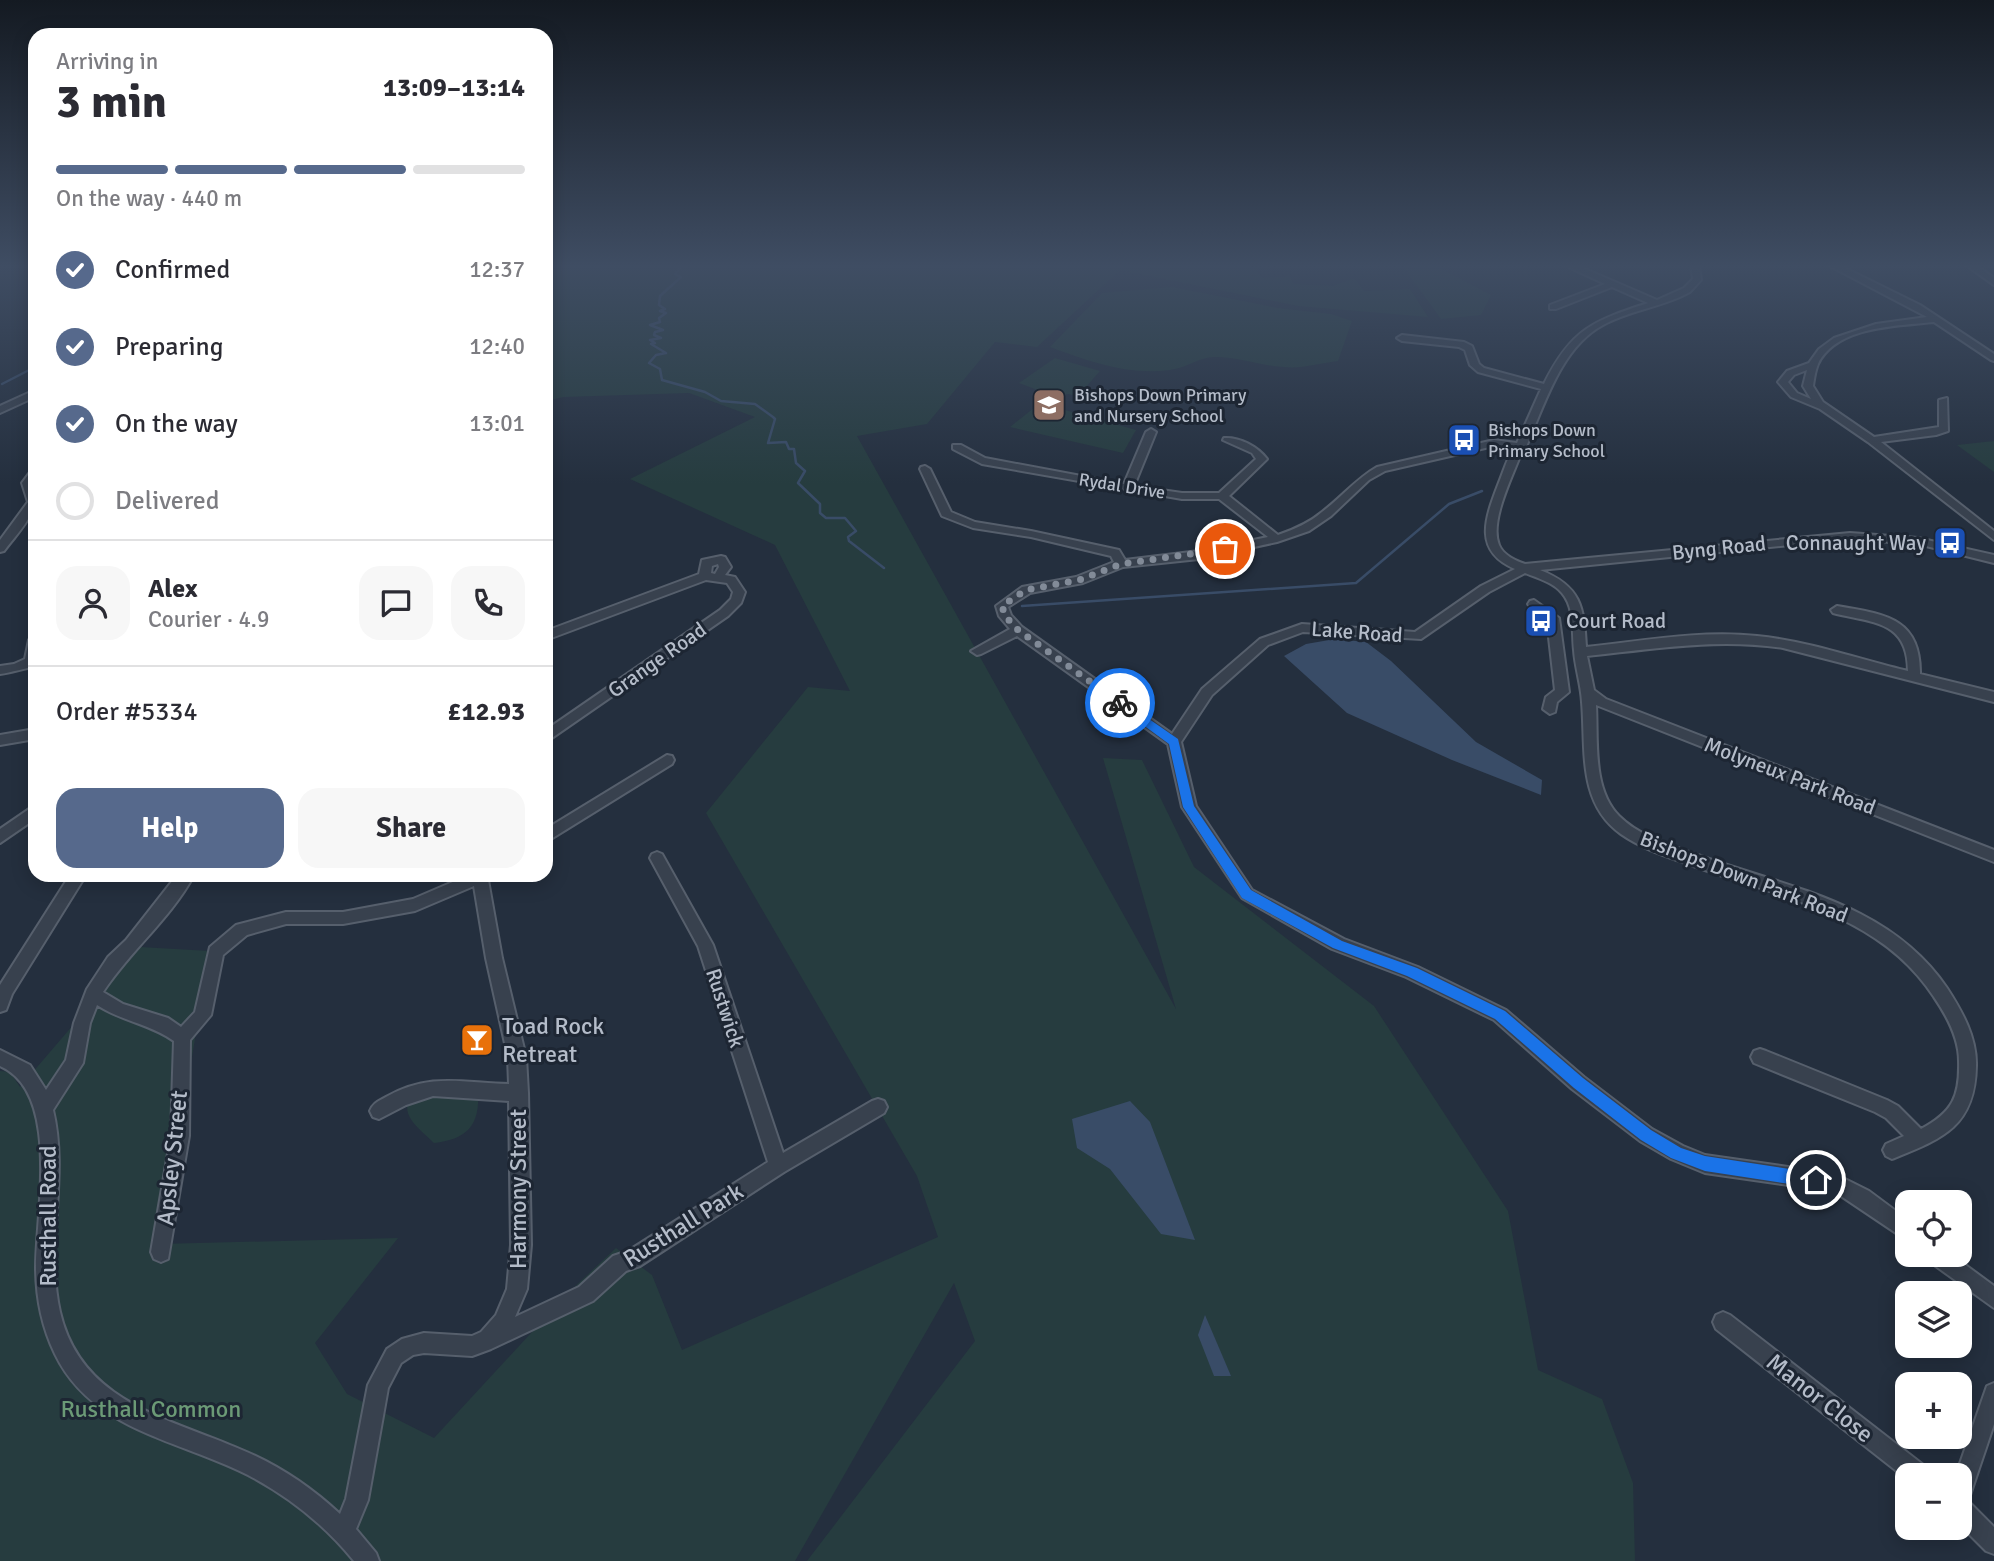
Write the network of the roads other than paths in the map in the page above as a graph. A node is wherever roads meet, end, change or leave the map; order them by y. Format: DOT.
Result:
graph roads {
  1 [pos="1402,338"];
  2 [pos="1578,338"];
  3 [pos="1844,338"];
  4 [pos="1965,338"];
  5 [pos="1994,358"];
  6 [pos="1810,366"];
  7 [pos="1548,388"];
  8 [pos="28,396"];
  9 [pos="1944,400"];
  10 [pos="1824,408"];
  11 [pos="0,410"];
  12 [pos="1151,432"];
  13 [pos="1228,440"];
  14 [pos="1872,440"];
  15 [pos="957,447"];
  16 [pos="1521,447"];
  17 [pos="925,469"];
  18 [pos="1128,488"];
  19 [pos="1222,496"];
  20 [pos="28,518"];
  21 [pos="1994,537"];
  22 [pos="1277,539"];
  23 [pos="0,548"];
  24 [pos="1994,559"];
  25 [pos="1121,564"];
  26 [pos="1526,568"];
  27 [pos="1534,604"];
  28 [pos="1837,610"];
  29 [pos="1018,630"];
  30 [pos="553,633"];
  31 [pos="977,652"];
  32 [pos="1581,652"];
  33 [pos="28,664"];
  34 [pos="1559,668"];
  35 [pos="0,670"];
  36 [pos="1583,670"];
  37 [pos="1914,677"];
  38 [pos="1588,692"];
  39 [pos="1994,697"];
  40 [pos="1550,709"];
  41 [pos="553,732"];
  42 [pos="28,735"];
  43 [pos="0,740"];
  44 [pos="1174,742"];
  45 [pos="667,760"];
  46 [pos="28,816"];
  47 [pos="553,832"];
  48 [pos="0,837"];
  49 [pos="1994,856"];
  50 [pos="657,858"];
  51 [pos="74,882"];
  52 [pos="181,882"];
  53 [pos="472,882"];
  54 [pos="483,882"];
  55 [pos="93,994"];
  56 [pos="0,1005"];
  57 [pos="182,1037"];
  58 [pos="1759,1057"];
  59 [pos="0,1058"];
  60 [pos="519,1093"];
  61 [pos="878,1107"];
  62 [pos="44,1108"];
  63 [pos="379,1111"];
  64 [pos="1919,1139"];
  65 [pos="1892,1150"];
  66 [pos="778,1166"];
  67 [pos="1895,1222"];
  68 [pos="161,1252"];
  69 [pos="1953,1267"];
  70 [pos="1994,1298"];
  71 [pos="1723,1322"];
  72 [pos="488,1340"];
  73 [pos="1994,1393"];
  74 [pos="1903,1463"];
  75 [pos="1970,1463"];
  76 [pos="1972,1521"];
  77 [pos="344,1530"];
  78 [pos="1994,1542"];
  79 [pos="368,1561"];
  1 -- 7 [label="street"];
  2 -- 7 [label="street"];
  3 -- 6 [label="street"];
  4 -- 5 [label="street"];
  6 -- 10 [label="street"];
  6 -- 10 [label="street"];
  7 -- 16 [label="street"];
  8 -- 11 [label="street"];
  9 -- 14 [label="street"];
  10 -- 14 [label="street"];
  12 -- 18 [label="street"];
  13 -- 19 [label="street"];
  14 -- 21 [label="street"];
  15 -- 18 [label="street, Rydal Drive"];
  16 -- 22 [label="street"];
  16 -- 26 [label="street"];
  17 -- 25 [label="street"];
  18 -- 19 [label="street, Rydal Drive"];
  19 -- 22 [label="street"];
  20 -- 23 [label="street"];
  22 -- 25 [label="street"];
  24 -- 26 [label="street, Byng Road"];
  25 -- 29 [label="street"];
  26 -- 32 [label="street, Bishops Down Park Road"];
  26 -- 44 [label="street, Lake Road"];
  27 -- 34 [label="street"];
  28 -- 37 [label="street"];
  29 -- 31 [label="street"];
  29 -- 44 [label="street"];
  30 -- 41 [label="street, Grange Road"];
  32 -- 36 [label="street, Bishops Down Park Road"];
  32 -- 37 [label="street"];
  33 -- 35 [label="street"];
  34 -- 36 [label="street"];
  34 -- 40 [label="street"];
  36 -- 38 [label="street, Bishops Down Park Road"];
  37 -- 39 [label="street"];
  38 -- 49 [label="street, Molyneux Park Road"];
  38 -- 64 [label="street, Bishops Down Park Road"];
  42 -- 43 [label="street"];
  44 -- 67 [label="street"];
  45 -- 47 [label="street"];
  46 -- 48 [label="street"];
  50 -- 66 [label="street, Rustwick"];
  51 -- 56 [label="street"];
  52 -- 55 [label="street"];
  53 -- 57 [label="street"];
  54 -- 60 [label="street, Harmony Street"];
  55 -- 57 [label="street"];
  55 -- 62 [label="street"];
  57 -- 68 [label="street, Apsley Street"];
  58 -- 64 [label="street"];
  59 -- 62 [label="street, Rusthall Road"];
  60 -- 63 [label="street"];
  60 -- 72 [label="street, Harmony Street"];
  61 -- 66 [label="street, Rusthall Park"];
  62 -- 77 [label="street, Rusthall Road"];
  64 -- 65 [label="street, Bishops Down Park Road"];
  66 -- 72 [label="street, Rusthall Park"];
  69 -- 70 [label="street"];
  71 -- 74 [label="street, Manor Close"];
  72 -- 77 [label="street"];
  73 -- 75 [label="street"];
  76 -- 78 [label="street"];
  77 -- 79 [label="street, Rusthall Road"];
}
